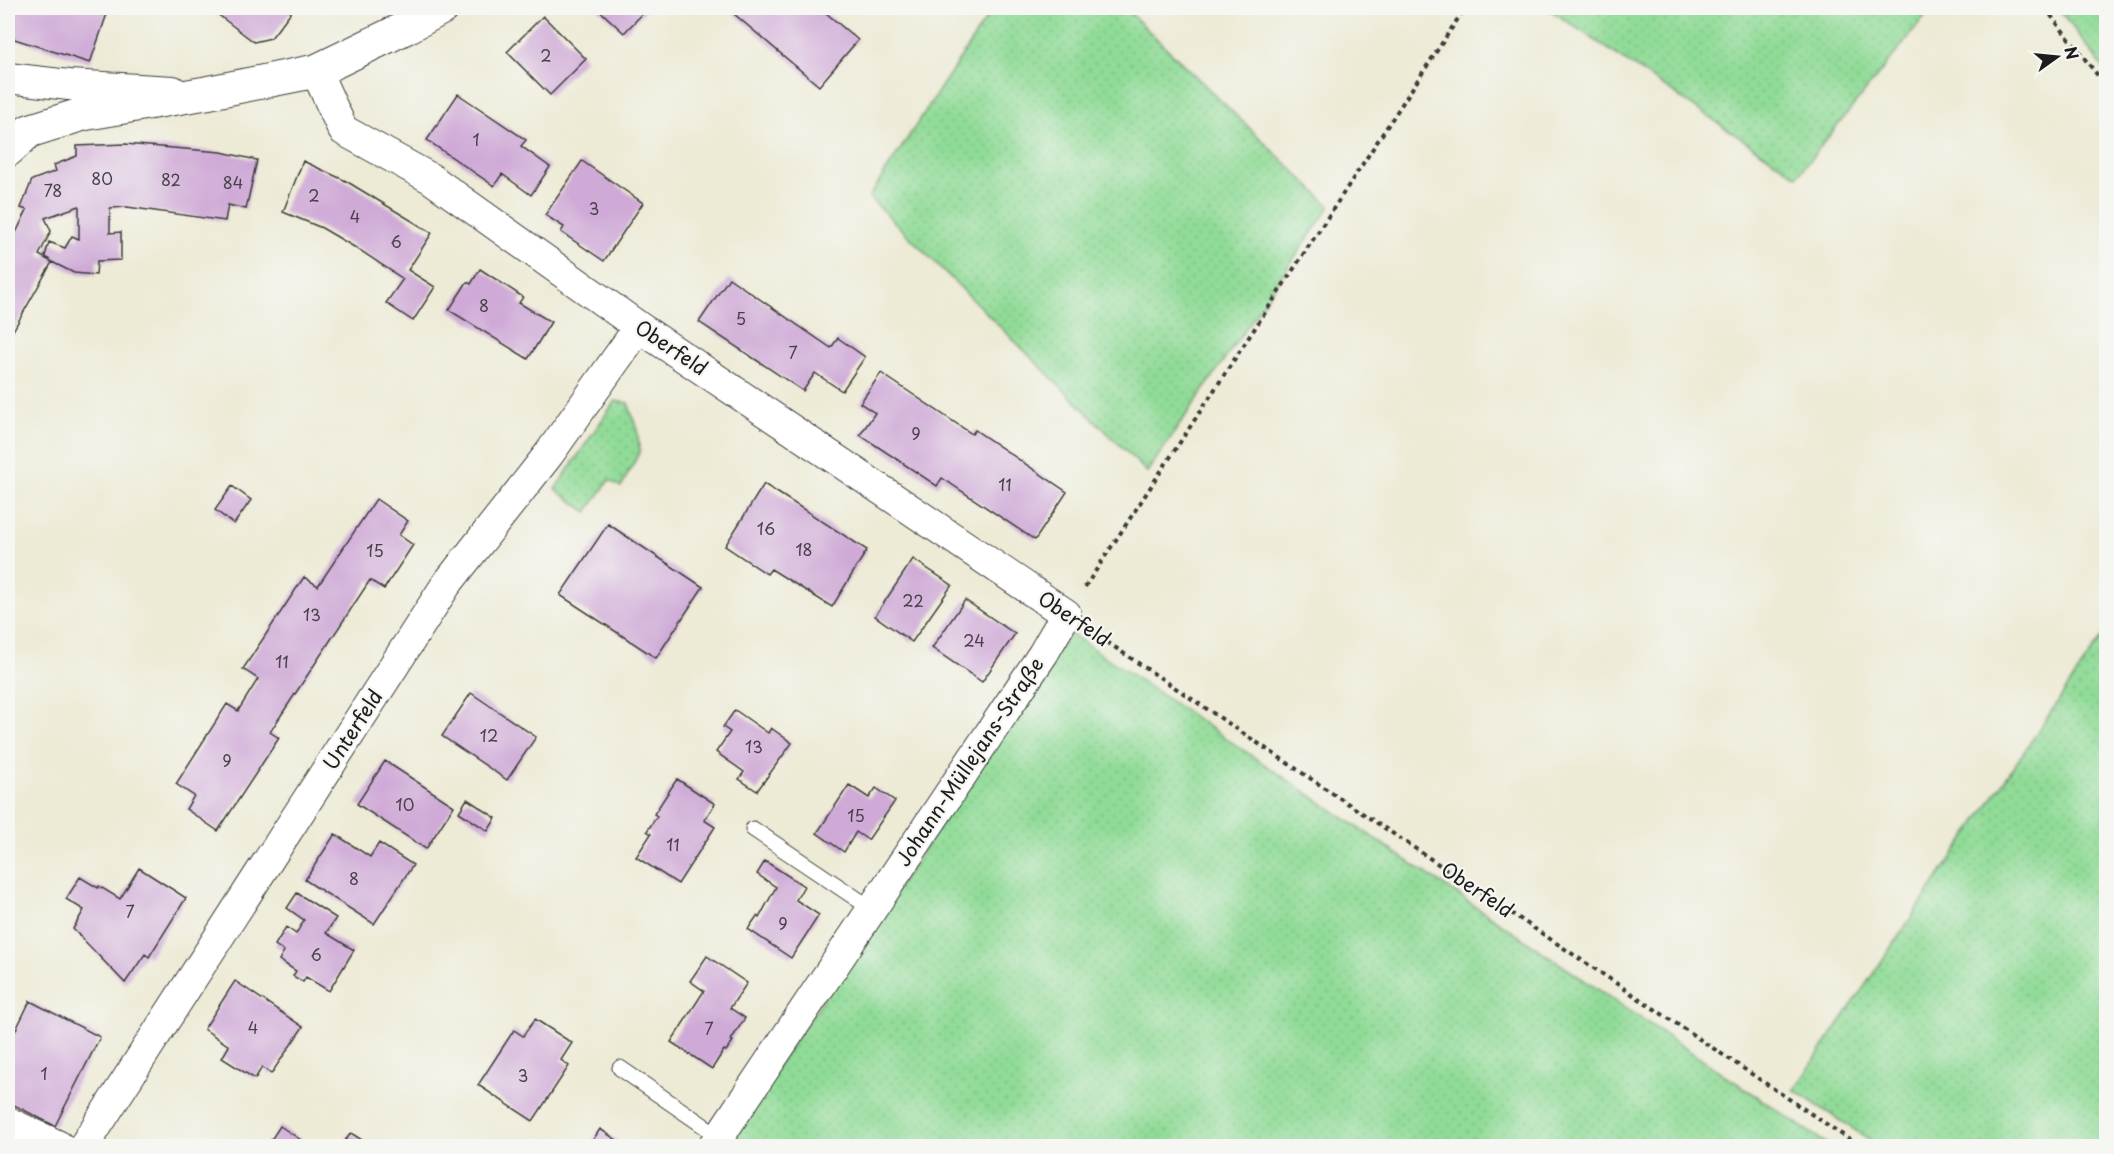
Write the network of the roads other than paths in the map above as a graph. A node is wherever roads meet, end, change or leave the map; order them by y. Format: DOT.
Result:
graph roads {
  1 [pos="442,8"];
  2 [pos="316,71"];
  3 [pos="8,78"];
  4 [pos="206,93"];
  5 [pos="8,150"];
  6 [pos="639,327"];
  7 [pos="1066,614"];
  8 [pos="753,829"];
  9 [pos="872,909"];
  10 [pos="620,1068"];
  11 [pos="8,1122"];
  12 [pos="717,1142"];
  13 [pos="59,1146"];
  14 [pos="84,1146"];
  1 -- 2 [label="street"];
  2 -- 4 [label="street"];
  2 -- 6 [label="street, Oberfeld"];
  3 -- 4 [label="street"];
  4 -- 5 [label="street"];
  6 -- 7 [label="street, Oberfeld"];
  6 -- 14 [label="street, Unterfeld"];
  7 -- 9 [label="street, Johann-Müllejans-Straße"];
  8 -- 9 [label="lane"];
  9 -- 12 [label="street, Johann-Müllejans-Straße"];
  10 -- 12 [label="lane, Johann-Müllejans-Straße"];
  11 -- 13 [label="street"];
}
